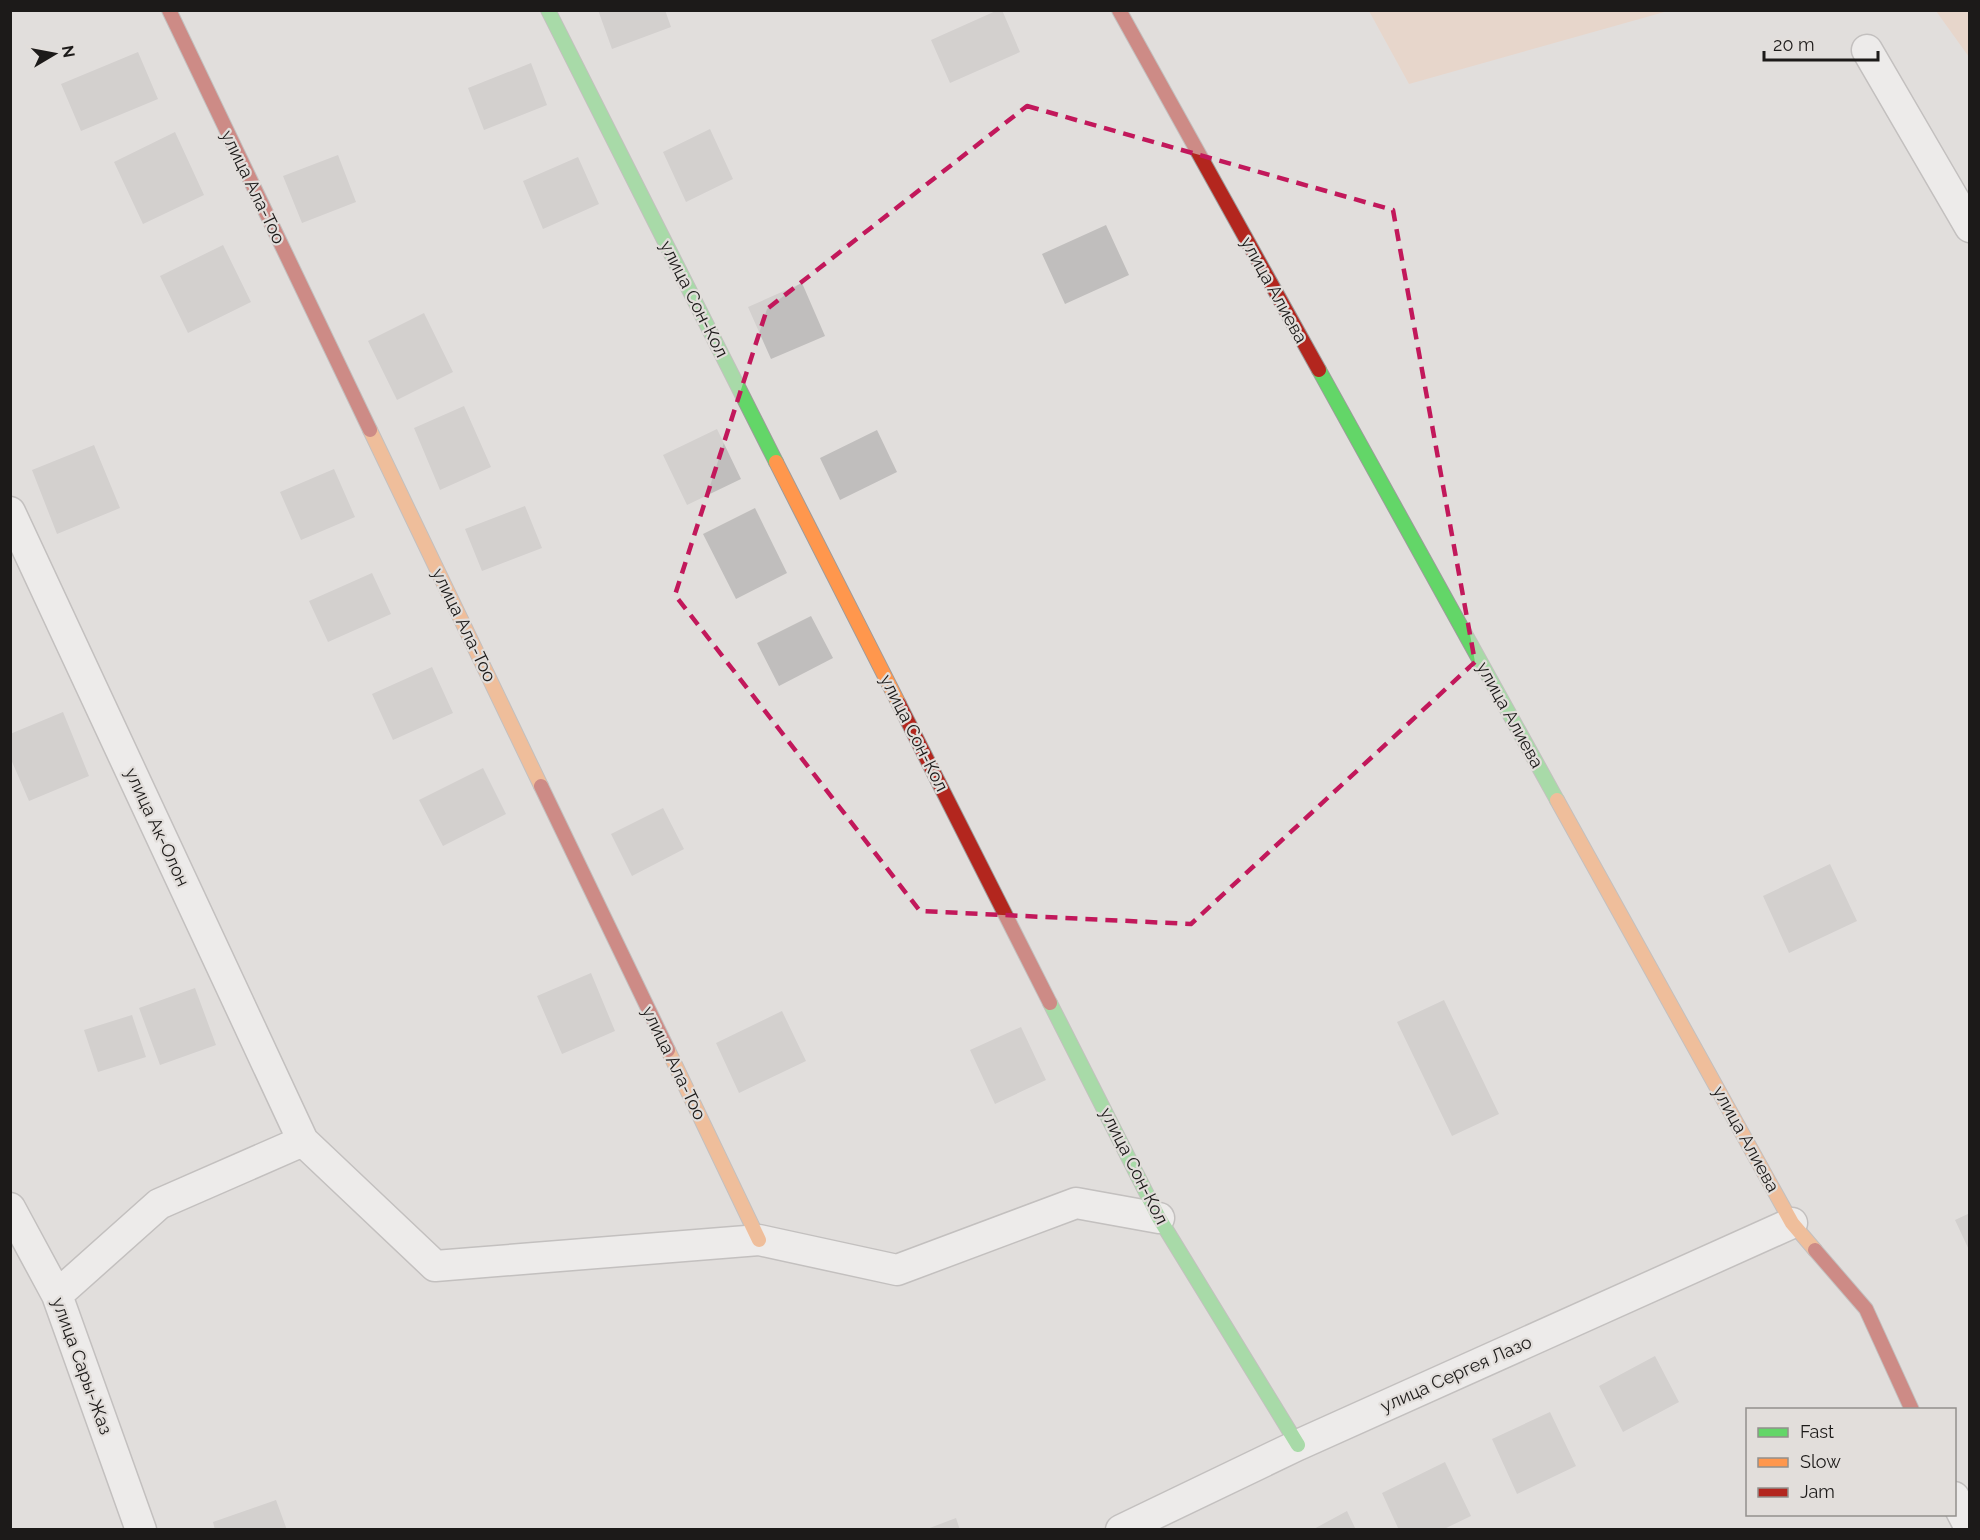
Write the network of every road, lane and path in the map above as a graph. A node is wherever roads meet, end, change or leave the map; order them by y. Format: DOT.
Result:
graph roads {
  1 [pos="168,10"];
  2 [pos="548,10"];
  3 [pos="1119,10"];
  4 [pos="1867,50"];
  5 [pos="1970,227"];
  6 [pos="10,512"];
  7 [pos="303,1141"];
  8 [pos="10,1208"];
  9 [pos="1159,1218"];
  10 [pos="1792,1223"];
  11 [pos="759,1240"];
  12 [pos="57,1295"];
  13 [pos="1911,1408"];
  14 [pos="1298,1445"];
  15 [pos="1956,1501"];
  16 [pos="1970,1528"];
  17 [pos="141,1530"];
  18 [pos="1121,1530"];
  1 -- 11 [label="street, улица Ала-Тоо"];
  2 -- 9 [label="street, улица Сон-Кол"];
  3 -- 10 [label="street, улица Алиева"];
  4 -- 5 [label="street"];
  6 -- 7 [label="street, улица Ак-Олон"];
  7 -- 11 [label="street"];
  7 -- 12 [label="street"];
  8 -- 12 [label="street, улица Сары-Жаз"];
  9 -- 11 [label="street"];
  9 -- 14 [label="street, улица Сон-Кол"];
  10 -- 13 [label="street, улица Алиева"];
  10 -- 14 [label="street, улица Сергея Лазо"];
  12 -- 17 [label="street, улица Сары-Жаз"];
  14 -- 18 [label="street, улица Сергея Лазо"];
  15 -- 16 [label="street"];
}
